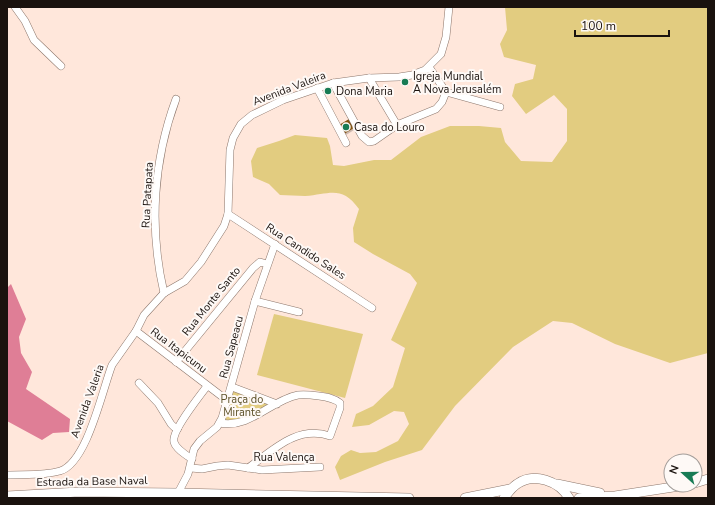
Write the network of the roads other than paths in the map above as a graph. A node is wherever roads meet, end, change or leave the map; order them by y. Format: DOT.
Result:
graph roads {
  1 [pos="15,7"];
  2 [pos="449,7"];
  3 [pos="61,66"];
  4 [pos="429,67"];
  5 [pos="369,78"];
  6 [pos="333,83"];
  7 [pos="317,88"];
  8 [pos="446,92"];
  9 [pos="176,99"];
  10 [pos="500,107"];
  11 [pos="397,125"];
  12 [pos="346,143"];
  13 [pos="228,214"];
  14 [pos="275,244"];
  15 [pos="267,264"];
  16 [pos="164,293"];
  17 [pos="255,301"];
  18 [pos="372,308"];
  19 [pos="299,312"];
  20 [pos="136,332"];
  21 [pos="176,362"];
  22 [pos="139,383"];
  23 [pos="207,386"];
  24 [pos="232,387"];
  25 [pos="228,401"];
  26 [pos="277,404"];
  27 [pos="220,423"];
  28 [pos="178,428"];
  29 [pos="192,459"];
  30 [pos="320,467"];
  31 [pos="190,468"];
  32 [pos="248,468"];
  33 [pos="7,475"];
  34 [pos="552,482"];
  35 [pos="510,489"];
  36 [pos="663,489"];
  37 [pos="178,492"];
  38 [pos="77,495"];
  39 [pos="7,496"];
  40 [pos="613,497"];
  41 [pos="409,498"];
  42 [pos="465,498"];
  43 [pos="504,498"];
  44 [pos="569,498"];
  45 [pos="579,498"];
  1 -- 3 [label="street"];
  2 -- 4 [label="street, Avenida Valeira"];
  4 -- 5 [label="street, Avenida Valeira"];
  4 -- 8 [label="street"];
  5 -- 6 [label="street, Avenida Valeira"];
  5 -- 11 [label="street"];
  6 -- 7 [label="street, Avenida Valeira"];
  6 -- 11 [label="street"];
  7 -- 12 [label="street"];
  7 -- 13 [label="street, Avenida Valeira"];
  8 -- 10 [label="street"];
  8 -- 11 [label="street"];
  9 -- 16 [label="street, Rua Patapata"];
  13 -- 14 [label="street, Rua Candido Sales"];
  13 -- 16 [label="street, Avenida Valeira"];
  14 -- 15 [label="street, Rua Sapeacu"];
  14 -- 18 [label="street, Rua Candido Sales"];
  15 -- 17 [label="street, Rua Sapeacu"];
  15 -- 21 [label="street, Rua Monte Santo"];
  16 -- 20 [label="street, Avenida Valeira"];
  17 -- 19 [label="street"];
  17 -- 24 [label="street, Rua Sapeacu"];
  20 -- 21 [label="street, Rua Itapicunu"];
  20 -- 33 [label="street, Avenida Valeria"];
  21 -- 23 [label="street, Rua Itapicunu"];
  22 -- 28 [label="street"];
  23 -- 25 [label="street, Rua Itapicunu"];
  23 -- 28 [label="street"];
  24 -- 25 [label="street, Rua Sapeacu"];
  24 -- 26 [label="street"];
  25 -- 27 [label="street, Rua Sapeacu"];
  26 -- 27 [label="street"];
  26 -- 32 [label="street, Rua Valença"];
  27 -- 29 [label="street, Rua Sapeacu"];
  28 -- 29 [label="street"];
  29 -- 31 [label="street, Rua Sapeacu"];
  30 -- 32 [label="street, Rua Valença"];
  31 -- 32 [label="street, Rua Valença"];
  31 -- 37 [label="street, Rua Sapeacu"];
  34 -- 35 [label="main road"];
  34 -- 40 [label="main road"];
  34 -- 44 [label="main road"];
  35 -- 42 [label="main road"];
  35 -- 43 [label="main road"];
  36 -- 40 [label="main road"];
  37 -- 38 [label="main road, Estrada da Base Naval"];
  37 -- 41 [label="main road, Estrada da Base Naval"];
  38 -- 39 [label="main road, Estrada da Base Naval"];
  40 -- 45 [label="main road"];
}
